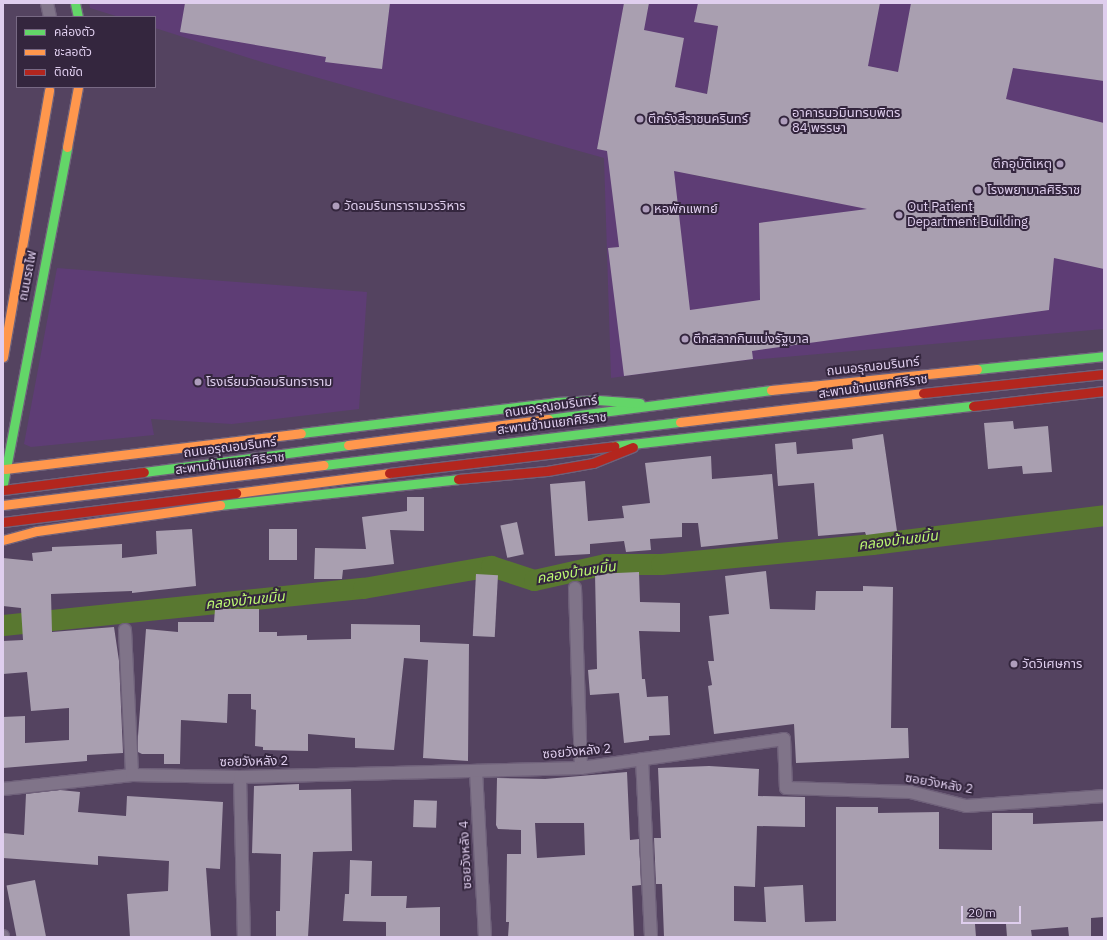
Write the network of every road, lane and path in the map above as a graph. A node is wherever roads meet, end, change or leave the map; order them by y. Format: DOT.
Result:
graph roads {
  1 [pos="47,3"];
  2 [pos="76,3"];
  3 [pos="50,16"];
  4 [pos="78,16"];
  5 [pos="49,88"];
  6 [pos="78,88"];
  7 [pos="1104,356"];
  8 [pos="3,357"];
  9 [pos="1104,374"];
  10 [pos="1104,391"];
  11 [pos="655,405"];
  12 [pos="645,442"];
  13 [pos="4,470"];
  14 [pos="3,484"];
  15 [pos="3,490"];
  16 [pos="3,506"];
  17 [pos="3,522"];
  18 [pos="3,540"];
  19 [pos="575,588"];
  20 [pos="125,630"];
  21 [pos="642,759"];
  22 [pos="581,768"];
  23 [pos="476,771"];
  24 [pos="132,775"];
  25 [pos="240,777"];
  26 [pos="3,789"];
  27 [pos="1104,796"];
  28 [pos="244,937"];
  29 [pos="485,937"];
  30 [pos="651,937"];
  1 -- 3 [label="street"];
  2 -- 4 [label="main road"];
  5 -- 8 [label="main road"];
  6 -- 13 [label="main road, ถนนรถไฟ"];
  7 -- 11 [label="main road, ถนนอรุณอมรินทร์"];
  9 -- 16 [label="main road, สะพานข้ามแยกศิริราช"];
  10 -- 12 [label="main road"];
  11 -- 13 [label="main road"];
  11 -- 15 [label="main road, ถนนอรุณอมรินทร์"];
  12 -- 17 [label="main road"];
  12 -- 18 [label="main road"];
  13 -- 14 [label="main road, ถนนรถไฟ"];
  19 -- 22 [label="street"];
  20 -- 24 [label="street"];
  21 -- 22 [label="street, ซอยวังหลัง 2"];
  21 -- 27 [label="street, ซอยวังหลัง 2"];
  21 -- 30 [label="street"];
  22 -- 23 [label="street, ซอยวังหลัง 2"];
  23 -- 25 [label="street, ซอยวังหลัง 2"];
  23 -- 29 [label="street, ซอยวังหลัง 4"];
  24 -- 25 [label="street, ซอยวังหลัง 2"];
  24 -- 26 [label="street, ซอยวังหลัง 2"];
  25 -- 28 [label="street"];
}
